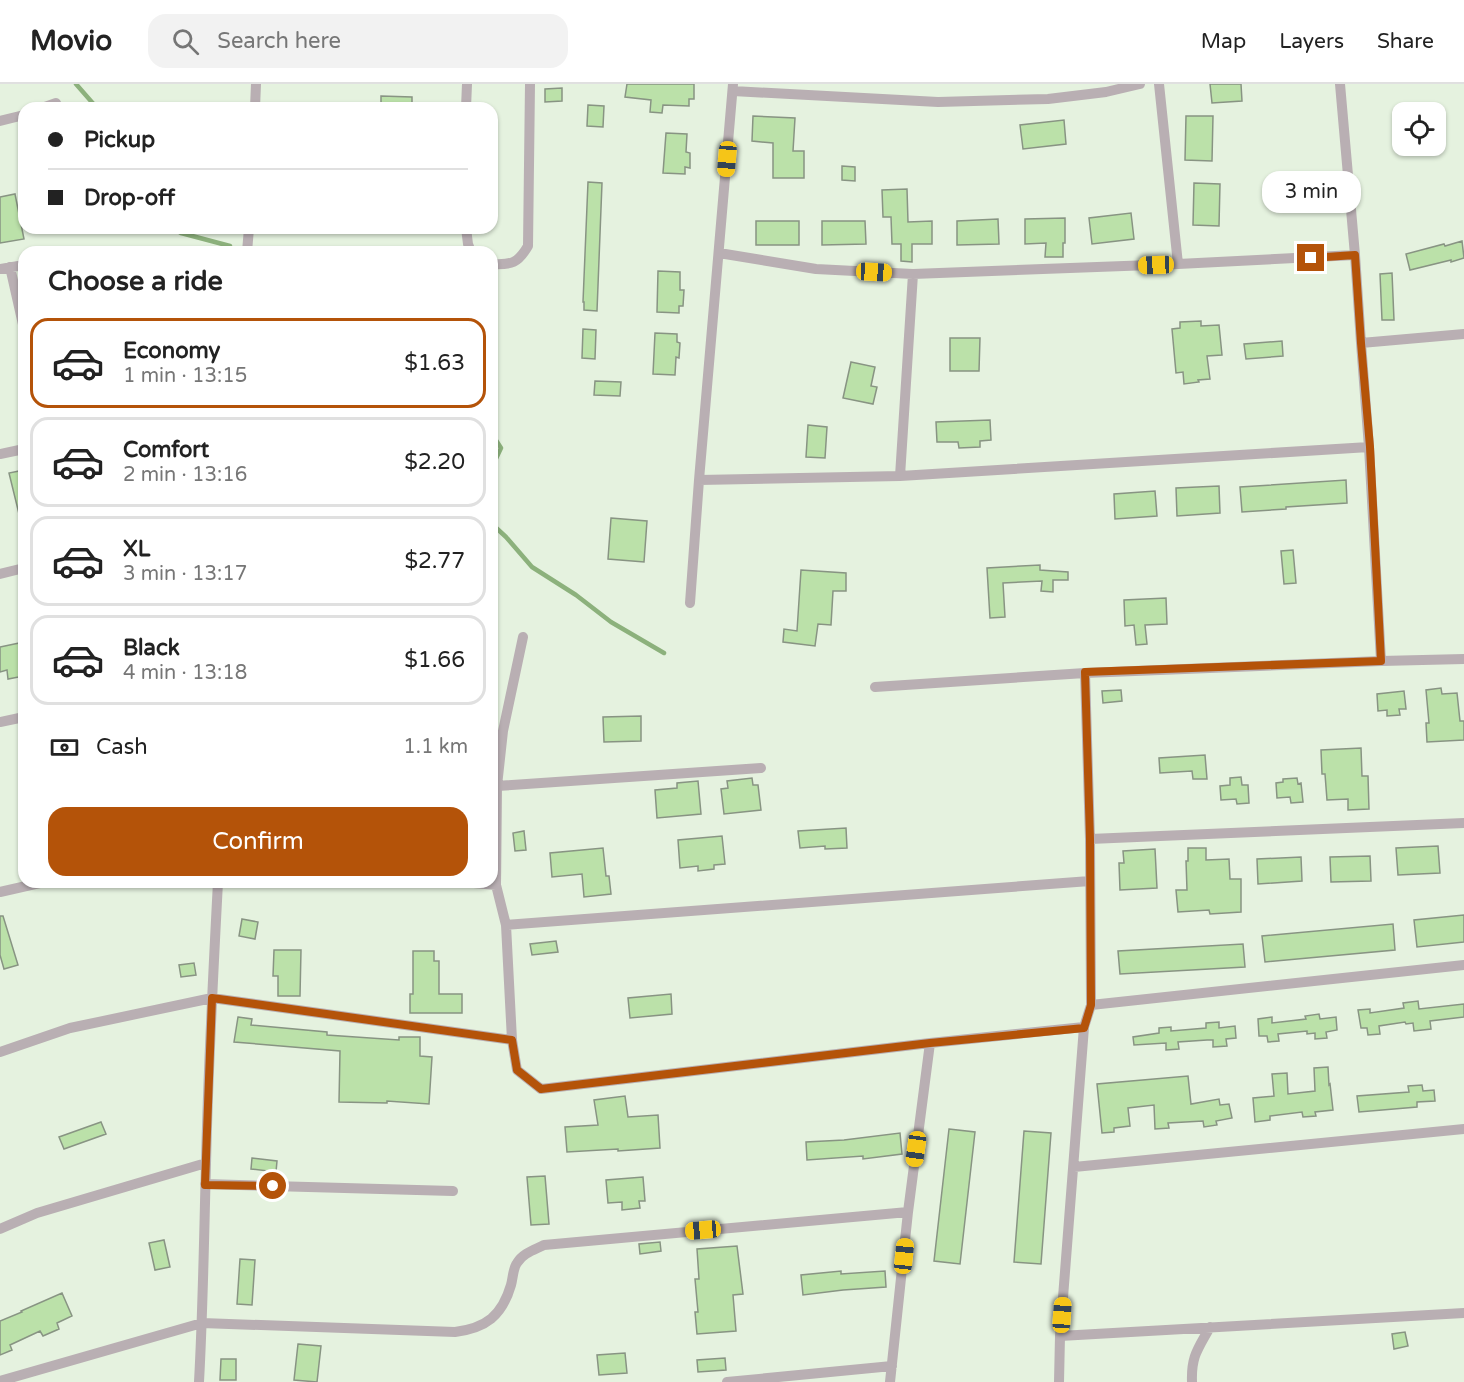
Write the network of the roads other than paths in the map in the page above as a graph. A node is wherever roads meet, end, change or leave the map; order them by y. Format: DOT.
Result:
graph roads {
  1 [pos="256,84"];
  2 [pos="467,84"];
  3 [pos="530,84"];
  4 [pos="1140,84"];
  5 [pos="1160,84"];
  6 [pos="1340,84"];
  7 [pos="733,88"];
  8 [pos="255,102"];
  9 [pos="466,102"];
  10 [pos="18,116"];
  11 [pos="0,121"];
  12 [pos="719,253"];
  13 [pos="1355,255"];
  14 [pos="498,264"];
  15 [pos="1178,264"];
  16 [pos="5,268"];
  17 [pos="913,274"];
  18 [pos="18,310"];
  19 [pos="1464,334"];
  20 [pos="1361,343"];
  21 [pos="1370,447"];
  22 [pos="18,450"];
  23 [pos="0,454"];
  24 [pos="900,476"];
  25 [pos="699,480"];
  26 [pos="18,570"];
  27 [pos="0,574"];
  28 [pos="690,603"];
  29 [pos="523,638"];
  30 [pos="1464,659"];
  31 [pos="1381,661"];
  32 [pos="1085,672"];
  33 [pos="875,687"];
  34 [pos="18,718"];
  35 [pos="0,722"];
  36 [pos="498,731"];
  37 [pos="761,768"];
  38 [pos="498,786"];
  39 [pos="1464,823"];
  40 [pos="1090,839"];
  41 [pos="1090,881"];
  42 [pos="18,888"];
  43 [pos="218,888"];
  44 [pos="497,888"];
  45 [pos="0,892"];
  46 [pos="506,925"];
  47 [pos="1464,964"];
  48 [pos="212,998"];
  49 [pos="1091,1005"];
  50 [pos="1084,1028"];
  51 [pos="512,1040"];
  52 [pos="930,1043"];
  53 [pos="0,1052"];
  54 [pos="1464,1130"];
  55 [pos="206,1163"];
  56 [pos="1074,1167"];
  57 [pos="205,1185"];
  58 [pos="453,1191"];
  59 [pos="908,1212"];
  60 [pos="0,1229"];
  61 [pos="1464,1313"];
  62 [pos="202,1323"];
  63 [pos="1210,1328"];
  64 [pos="1060,1336"];
  65 [pos="892,1366"];
  66 [pos="0,1381"];
  67 [pos="199,1382"];
  68 [pos="727,1382"];
  69 [pos="890,1382"];
  70 [pos="1059,1382"];
  71 [pos="1192,1382"];
  1 -- 8 [label="street"];
  2 -- 9 [label="street"];
  3 -- 14 [label="street"];
  4 -- 7 [label="street"];
  5 -- 15 [label="street"];
  6 -- 13 [label="street"];
  7 -- 12 [label="street"];
  10 -- 11 [label="street"];
  12 -- 17 [label="street"];
  12 -- 25 [label="street"];
  13 -- 15 [label="street"];
  13 -- 20 [label="street"];
  15 -- 17 [label="street"];
  16 -- 18 [label="street"];
  17 -- 24 [label="street"];
  19 -- 20 [label="street"];
  20 -- 21 [label="street"];
  21 -- 24 [label="street"];
  21 -- 31 [label="street"];
  22 -- 23 [label="street"];
  24 -- 25 [label="street"];
  25 -- 28 [label="street"];
  26 -- 27 [label="street"];
  29 -- 36 [label="street"];
  30 -- 31 [label="street"];
  31 -- 32 [label="street"];
  32 -- 33 [label="street"];
  32 -- 40 [label="street"];
  34 -- 35 [label="street"];
  37 -- 38 [label="street"];
  39 -- 40 [label="street"];
  40 -- 41 [label="street"];
  41 -- 46 [label="street"];
  41 -- 49 [label="street"];
  42 -- 45 [label="street"];
  43 -- 48 [label="street"];
  44 -- 46 [label="street"];
  46 -- 51 [label="street"];
  47 -- 49 [label="street"];
  48 -- 51 [label="street"];
  48 -- 53 [label="street"];
  48 -- 55 [label="street"];
  49 -- 50 [label="street"];
  50 -- 52 [label="street"];
  50 -- 56 [label="street"];
  51 -- 52 [label="street"];
  52 -- 59 [label="street"];
  54 -- 56 [label="street"];
  55 -- 57 [label="street"];
  55 -- 60 [label="street"];
  56 -- 64 [label="street"];
  57 -- 58 [label="street"];
  57 -- 62 [label="street"];
  59 -- 62 [label="street"];
  59 -- 65 [label="street"];
  61 -- 63 [label="street"];
  62 -- 66 [label="street"];
  62 -- 67 [label="street"];
  63 -- 64 [label="street"];
  63 -- 71 [label="street"];
  64 -- 70 [label="street"];
  65 -- 68 [label="street"];
  65 -- 69 [label="street"];
}
